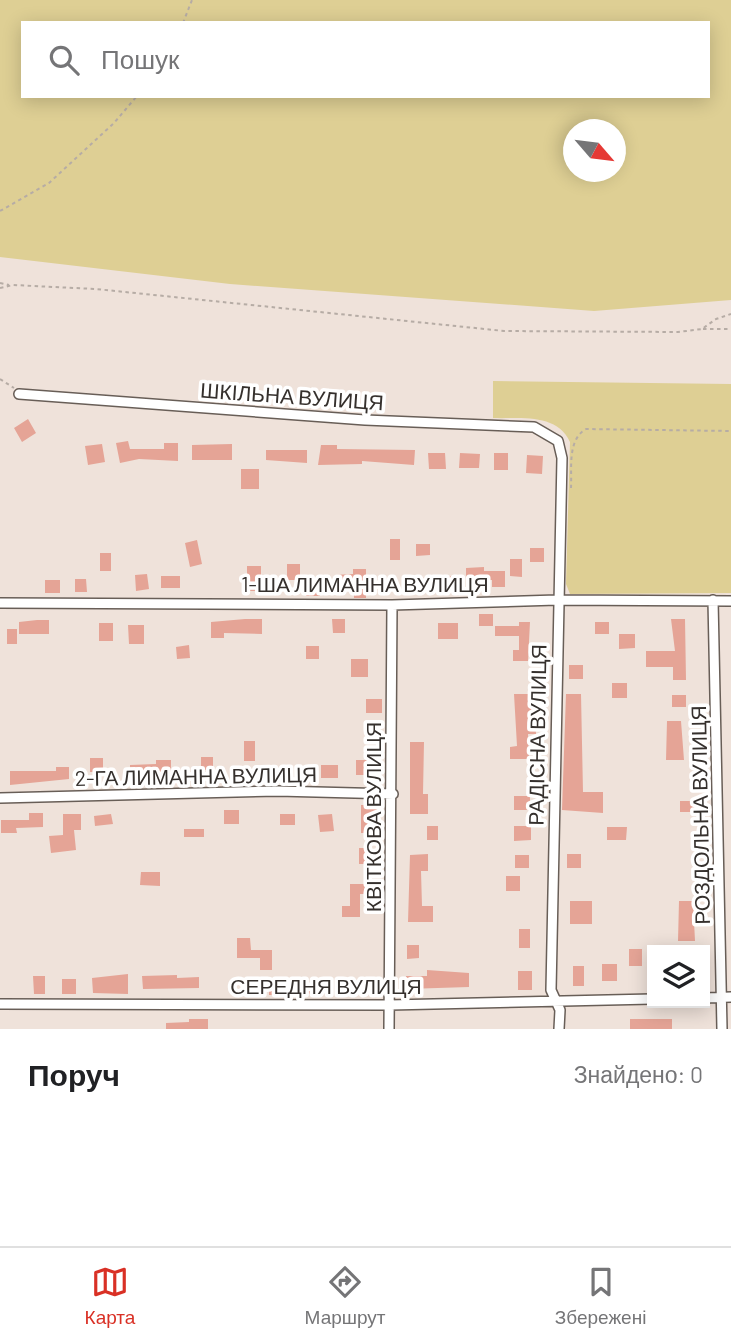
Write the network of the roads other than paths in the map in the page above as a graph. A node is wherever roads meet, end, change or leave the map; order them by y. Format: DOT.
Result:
graph roads {
  1 [pos="19,394"];
  2 [pos="558,441"];
  3 [pos="557,600"];
  4 [pos="713,600"];
  5 [pos="731,601"];
  6 [pos="0,603"];
  7 [pos="392,604"];
  8 [pos="393,794"];
  9 [pos="0,797"];
  10 [pos="720,997"];
  11 [pos="731,997"];
  12 [pos="710,998"];
  13 [pos="647,999"];
  14 [pos="558,1001"];
  15 [pos="0,1004"];
  16 [pos="390,1005"];
  17 [pos="389,1029"];
  18 [pos="559,1029"];
  19 [pos="722,1029"];
  1 -- 2 [label="street, ШКІЛЬНА ВУЛИЦЯ"];
  2 -- 3 [label="street, РАДІСНА ВУЛИЦЯ"];
  3 -- 4 [label="street, 1-ША ЛИМАННА ВУЛИЦЯ"];
  3 -- 7 [label="street, 1-ША ЛИМАННА ВУЛИЦЯ"];
  3 -- 14 [label="street, РАДІСНА ВУЛИЦЯ"];
  4 -- 5 [label="street, 1-ША ЛИМАННА ВУЛИЦЯ"];
  4 -- 10 [label="street, РОЗДОЛЬНА ВУЛИЦЯ"];
  6 -- 7 [label="street, 1-ША ЛИМАННА ВУЛИЦЯ"];
  7 -- 8 [label="street, КВІТКОВА ВУЛИЦЯ"];
  8 -- 9 [label="street, 2-ГА ЛИМАННА ВУЛИЦЯ"];
  8 -- 16 [label="street, КВІТКОВА ВУЛИЦЯ"];
  10 -- 11 [label="street"];
  10 -- 12 [label="street"];
  10 -- 19 [label="street, РОЗДОЛЬНА ВУЛИЦЯ"];
  13 -- 14 [label="street, СЕРЕДНЯ ВУЛИЦЯ"];
  14 -- 16 [label="street, СЕРЕДНЯ ВУЛИЦЯ"];
  14 -- 18 [label="street, РАДІСНА ВУЛИЦЯ"];
  15 -- 16 [label="street, СЕРЕДНЯ ВУЛИЦЯ"];
  16 -- 17 [label="street, КВІТКОВА ВУЛИЦЯ"];
}
